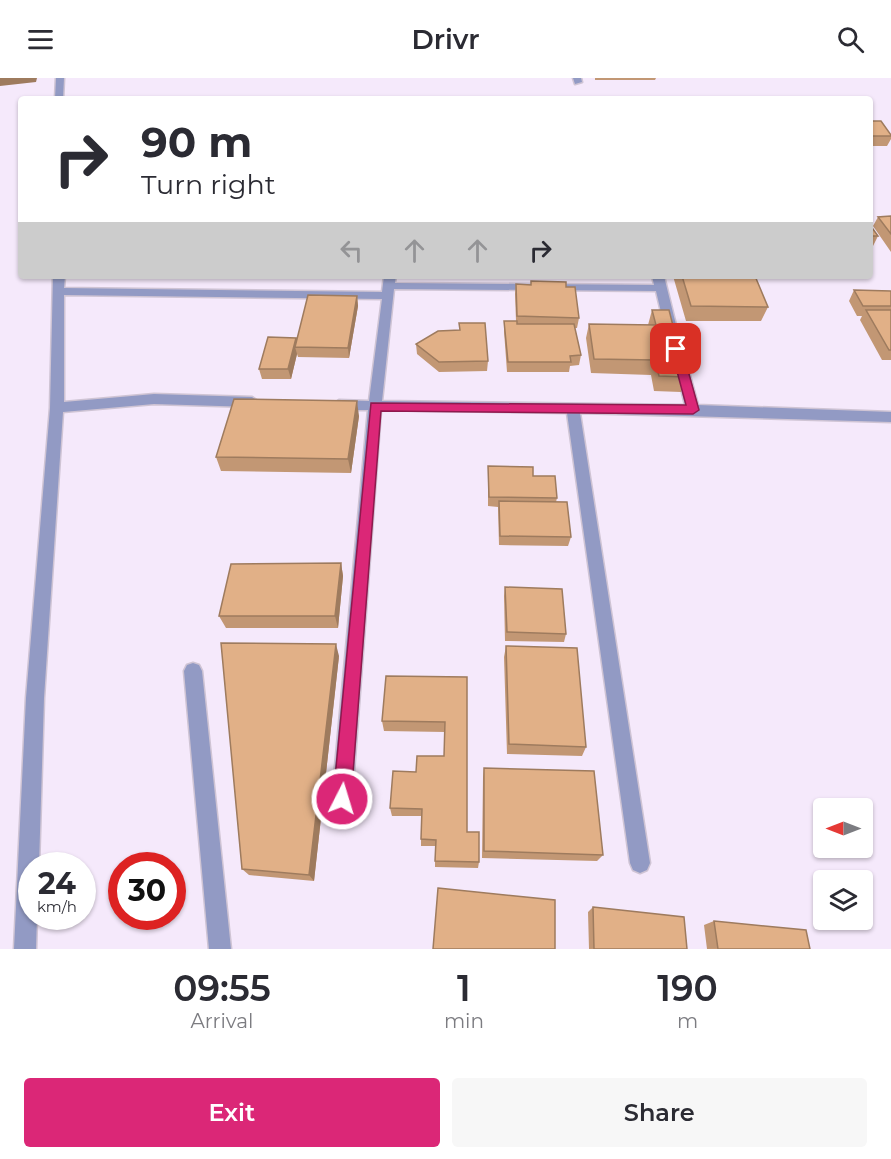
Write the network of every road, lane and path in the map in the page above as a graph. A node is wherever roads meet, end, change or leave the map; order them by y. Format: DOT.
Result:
graph roads {
  1 [pos="60,78"];
  2 [pos="59,96"];
  3 [pos="659,282"];
  4 [pos="59,283"];
  5 [pos="389,286"];
  6 [pos="270,403"];
  7 [pos="328,405"];
  8 [pos="375,406"];
  9 [pos="57,408"];
  10 [pos="573,410"];
  11 [pos="693,410"];
  12 [pos="891,417"];
  13 [pos="193,671"];
  14 [pos="342,799"];
  15 [pos="640,863"];
  16 [pos="25,949"];
  17 [pos="220,949"];
  1 -- 2 [label="street"];
  3 -- 5 [label="street"];
  3 -- 11 [label="street"];
  4 -- 5 [label="street"];
  4 -- 9 [label="street"];
  5 -- 8 [label="street"];
  6 -- 9 [label="street"];
  7 -- 8 [label="street"];
  8 -- 10 [label="street"];
  8 -- 14 [label="street"];
  9 -- 16 [label="street"];
  10 -- 11 [label="street"];
  10 -- 15 [label="street"];
  11 -- 12 [label="street"];
  13 -- 17 [label="street"];
}
